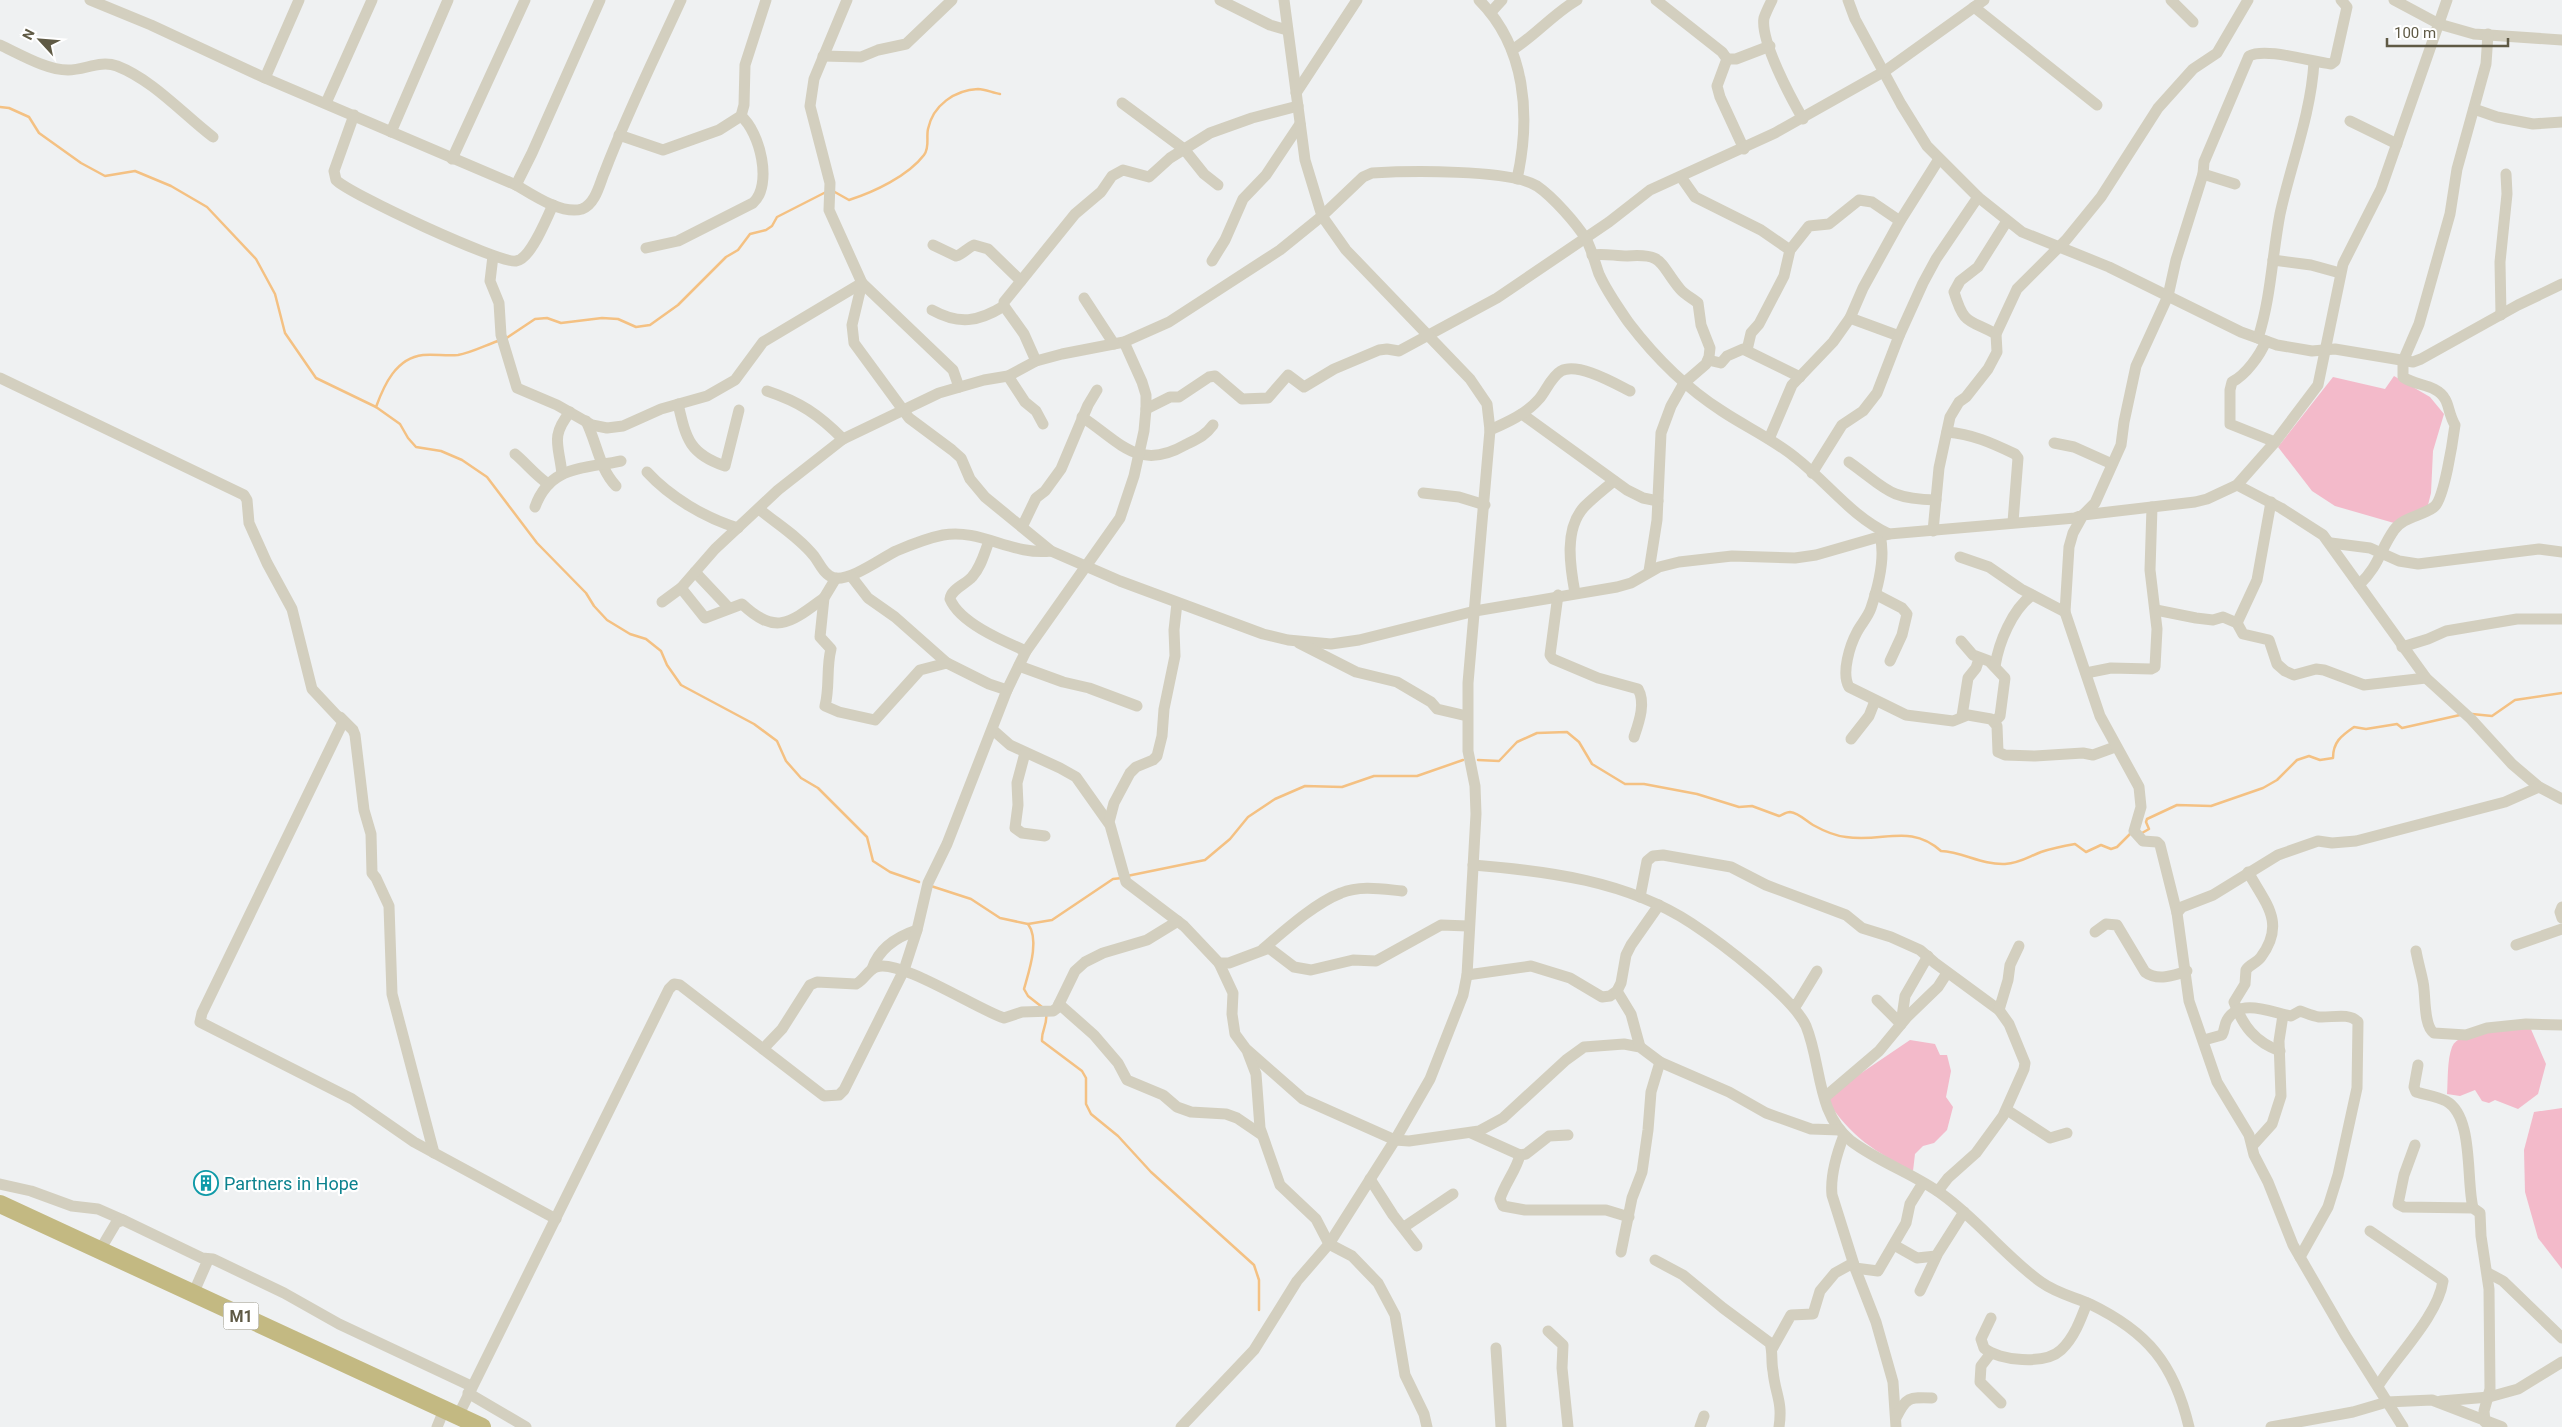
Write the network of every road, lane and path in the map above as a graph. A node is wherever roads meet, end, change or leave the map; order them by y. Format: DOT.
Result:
graph roads {
  1 [pos="299,0"];
  2 [pos="372,0"];
  3 [pos="448,0"];
  4 [pos="525,0"];
  5 [pos="600,0"];
  6 [pos="680,0"];
  7 [pos="766,0"];
  8 [pos="846,0"];
  9 [pos="952,0"];
  10 [pos="1220,0"];
  11 [pos="1284,0"];
  12 [pos="1357,0"];
  13 [pos="1479,0"];
  14 [pos="1502,0"];
  15 [pos="1577,0"];
  16 [pos="1656,0"];
  17 [pos="1772,0"];
  18 [pos="1848,0"];
  19 [pos="1984,0"];
  20 [pos="2171,0"];
  21 [pos="2248,0"];
  22 [pos="2341,0"];
  23 [pos="2394,0"];
  24 [pos="2447,0"];
  25 [pos="95,1"];
  26 [pos="1974,7"];
  27 [pos="1491,12"];
  28 [pos="2193,22"];
  29 [pos="2439,24"];
  30 [pos="1287,30"];
  31 [pos="2488,34"];
  32 [pos="2562,40"];
  33 [pos="0,45"];
  34 [pos="1770,46"];
  35 [pos="1512,50"];
  36 [pos="823,56"];
  37 [pos="1726,59"];
  38 [pos="2314,62"];
  39 [pos="1885,71"];
  40 [pos="265,78"];
  41 [pos="1296,93"];
  42 [pos="1122,103"];
  43 [pos="326,104"];
  44 [pos="2097,105"];
  45 [pos="1298,106"];
  46 [pos="2474,110"];
  47 [pos="354,115"];
  48 [pos="741,116"];
  49 [pos="1803,119"];
  50 [pos="2350,121"];
  51 [pos="2562,122"];
  52 [pos="1300,124"];
  53 [pos="391,132"];
  54 [pos="619,135"];
  55 [pos="212,137"];
  56 [pos="2397,144"];
  57 [pos="1184,149"];
  58 [pos="1744,149"];
  59 [pos="452,159"];
  60 [pos="1939,159"];
  61 [pos="2202,174"];
  62 [pos="2506,174"];
  63 [pos="1680,177"];
  64 [pos="1517,178"];
  65 [pos="2235,184"];
  66 [pos="516,185"];
  67 [pos="1218,185"];
  68 [pos="1978,197"];
  69 [pos="553,205"];
  70 [pos="1322,216"];
  71 [pos="1900,221"];
  72 [pos="2007,221"];
  73 [pos="1586,239"];
  74 [pos="933,245"];
  75 [pos="2060,247"];
  76 [pos="646,248"];
  77 [pos="1790,250"];
  78 [pos="1592,255"];
  79 [pos="493,256"];
  80 [pos="2273,260"];
  81 [pos="1212,261"];
  82 [pos="2340,273"];
  83 [pos="1021,282"];
  84 [pos="862,283"];
  85 [pos="2562,284"];
  86 [pos="2168,296"];
  87 [pos="1084,298"];
  88 [pos="1004,306"];
  89 [pos="932,310"];
  90 [pos="2500,316"];
  91 [pos="1850,318"];
  92 [pos="1428,334"];
  93 [pos="1996,334"];
  94 [pos="1899,336"];
  95 [pos="2262,339"];
  96 [pos="1119,343"];
  97 [pos="1747,350"];
  98 [pos="2325,350"];
  99 [pos="1708,360"];
  100 [pos="1036,361"];
  101 [pos="2403,361"];
  102 [pos="1008,376"];
  103 [pos="1800,377"];
  104 [pos="0,378"];
  105 [pos="1684,383"];
  106 [pos="960,387"];
  107 [pos="1097,390"];
  108 [pos="767,391"];
  109 [pos="1630,391"];
  110 [pos="678,404"];
  111 [pos="1146,409"];
  112 [pos="739,410"];
  113 [pos="903,410"];
  114 [pos="570,412"];
  115 [pos="1522,414"];
  116 [pos="1082,417"];
  117 [pos="586,421"];
  118 [pos="1043,424"];
  119 [pos="1213,425"];
  120 [pos="1490,430"];
  121 [pos="1947,432"];
  122 [pos="843,439"];
  123 [pos="1770,440"];
  124 [pos="2275,442"];
  125 [pos="2054,443"];
  126 [pos="515,454"];
  127 [pos="1138,455"];
  128 [pos="621,460"];
  129 [pos="1849,462"];
  130 [pos="2112,464"];
  131 [pos="602,465"];
  132 [pos="647,472"];
  133 [pos="1812,473"];
  134 [pos="562,474"];
  135 [pos="1614,481"];
  136 [pos="549,484"];
  137 [pos="2237,485"];
  138 [pos="616,486"];
  139 [pos="1423,493"];
  140 [pos="1936,500"];
  141 [pos="1658,501"];
  142 [pos="2271,502"];
  143 [pos="1485,505"];
  144 [pos="535,507"];
  145 [pos="2152,507"];
  146 [pos="759,509"];
  147 [pos="2083,515"];
  148 [pos="2013,522"];
  149 [pos="1022,527"];
  150 [pos="738,528"];
  151 [pos="1933,531"];
  152 [pos="1884,535"];
  153 [pos="989,541"];
  154 [pos="2331,543"];
  155 [pos="1051,551"];
  156 [pos="2562,552"];
  157 [pos="2382,554"];
  158 [pos="1960,557"];
  159 [pos="1085,566"];
  160 [pos="1649,571"];
  161 [pos="696,572"];
  162 [pos="851,576"];
  163 [pos="836,578"];
  164 [pos="2359,585"];
  165 [pos="681,588"];
  166 [pos="1575,593"];
  167 [pos="1875,594"];
  168 [pos="2032,595"];
  169 [pos="1558,596"];
  170 [pos="824,598"];
  171 [pos="662,602"];
  172 [pos="1177,603"];
  173 [pos="728,608"];
  174 [pos="2156,610"];
  175 [pos="1475,611"];
  176 [pos="2064,612"];
  177 [pos="2561,619"];
  178 [pos="2236,623"];
  179 [pos="1296,641"];
  180 [pos="1961,641"];
  181 [pos="2402,647"];
  182 [pos="1026,651"];
  183 [pos="1979,659"];
  184 [pos="1890,661"];
  185 [pos="947,663"];
  186 [pos="1019,666"];
  187 [pos="1995,666"];
  188 [pos="2086,673"];
  189 [pos="2426,678"];
  190 [pos="1007,690"];
  191 [pos="1875,701"];
  192 [pos="1137,706"];
  193 [pos="1467,716"];
  194 [pos="1962,716"];
  195 [pos="340,717"];
  196 [pos="1995,721"];
  197 [pos="994,730"];
  198 [pos="1634,737"];
  199 [pos="1851,739"];
  200 [pos="2115,746"];
  201 [pos="1025,753"];
  202 [pos="2539,787"];
  203 [pos="2562,798"];
  204 [pos="1108,822"];
  205 [pos="1045,836"];
  206 [pos="1473,865"];
  207 [pos="2248,872"];
  208 [pos="1402,892"];
  209 [pos="1640,897"];
  210 [pos="1659,905"];
  211 [pos="2562,907"];
  212 [pos="2177,914"];
  213 [pos="2562,918"];
  214 [pos="1178,920"];
  215 [pos="1468,926"];
  216 [pos="2562,929"];
  217 [pos="917,930"];
  218 [pos="2095,932"];
  219 [pos="2516,944"];
  220 [pos="2019,946"];
  221 [pos="1263,949"];
  222 [pos="2416,951"];
  223 [pos="1928,956"];
  224 [pos="1219,963"];
  225 [pos="872,969"];
  226 [pos="904,970"];
  227 [pos="1816,970"];
  228 [pos="2187,971"];
  229 [pos="1948,973"];
  230 [pos="1467,975"];
  231 [pos="1617,991"];
  232 [pos="1877,1000"];
  233 [pos="1059,1004"];
  234 [pos="1792,1005"];
  235 [pos="1999,1010"];
  236 [pos="2238,1011"];
  237 [pos="2282,1015"];
  238 [pos="1901,1024"];
  239 [pos="2562,1025"];
  240 [pos="2204,1040"];
  241 [pos="1640,1047"];
  242 [pos="1246,1049"];
  243 [pos="763,1050"];
  244 [pos="2280,1051"];
  245 [pos="1660,1062"];
  246 [pos="2418,1065"];
  247 [pos="1825,1097"];
  248 [pos="2007,1110"];
  249 [pos="2067,1132"];
  250 [pos="1471,1133"];
  251 [pos="1842,1133"];
  252 [pos="1262,1134"];
  253 [pos="1568,1134"];
  254 [pos="1395,1140"];
  255 [pos="2252,1145"];
  256 [pos="2415,1145"];
  257 [pos="434,1153"];
  258 [pos="1520,1154"];
  259 [pos="1370,1179"];
  260 [pos="1923,1183"];
  261 [pos="0,1184"];
  262 [pos="1938,1191"];
  263 [pos="0,1194"];
  264 [pos="1453,1194"];
  265 [pos="0,1204"];
  266 [pos="2473,1208"];
  267 [pos="1964,1212"];
  268 [pos="1629,1217"];
  269 [pos="556,1218"];
  270 [pos="32,1219"];
  271 [pos="123,1220"];
  272 [pos="1404,1227"];
  273 [pos="2370,1231"];
  274 [pos="1329,1244"];
  275 [pos="1894,1245"];
  276 [pos="1416,1246"];
  277 [pos="100,1250"];
  278 [pos="1621,1252"];
  279 [pos="1936,1256"];
  280 [pos="2300,1257"];
  281 [pos="208,1260"];
  282 [pos="1655,1260"];
  283 [pos="1854,1266"];
  284 [pos="2488,1273"];
  285 [pos="1920,1291"];
  286 [pos="194,1294"];
  287 [pos="2088,1303"];
  288 [pos="1991,1318"];
  289 [pos="1548,1331"];
  290 [pos="2562,1338"];
  291 [pos="1496,1348"];
  292 [pos="1772,1349"];
  293 [pos="1991,1353"];
  294 [pos="2562,1362"];
  295 [pos="2378,1386"];
  296 [pos="470,1389"];
  297 [pos="2489,1397"];
  298 [pos="1932,1398"];
  299 [pos="2432,1400"];
  300 [pos="2387,1402"];
  301 [pos="2001,1403"];
  302 [pos="451,1413"];
  303 [pos="1704,1416"];
  304 [pos="1896,1422"];
  305 [pos="2485,1422"];
  306 [pos="437,1427"];
  307 [pos="482,1427"];
  308 [pos="526,1427"];
  309 [pos="1181,1427"];
  310 [pos="1427,1427"];
  311 [pos="1501,1427"];
  312 [pos="1568,1427"];
  313 [pos="1700,1427"];
  314 [pos="1779,1427"];
  315 [pos="2189,1427"];
  316 [pos="2271,1427"];
  317 [pos="2403,1427"];
  318 [pos="2502,1427"];
  1 -- 40 [label="street"];
  2 -- 43 [label="street"];
  3 -- 53 [label="street"];
  4 -- 59 [label="street"];
  5 -- 66 [label="street"];
  6 -- 54 [label="street"];
  7 -- 48 [label="street"];
  8 -- 36 [label="street"];
  9 -- 36 [label="street"];
  10 -- 30 [label="street"];
  11 -- 30 [label="street"];
  12 -- 41 [label="street"];
  13 -- 27 [label="street"];
  14 -- 27 [label="street"];
  15 -- 35 [label="street"];
  16 -- 37 [label="street"];
  17 -- 34 [label="street"];
  18 -- 39 [label="street"];
  19 -- 26 [label="street"];
  20 -- 28 [label="street"];
  21 -- 75 [label="street"];
  22 -- 38 [label="street"];
  23 -- 29 [label="street"];
  24 -- 29 [label="street"];
  25 -- 40 [label="street"];
  26 -- 39 [label="street"];
  26 -- 44 [label="street"];
  27 -- 35 [label="street"];
  29 -- 31 [label="street"];
  29 -- 56 [label="street"];
  30 -- 41 [label="street"];
  31 -- 32 [label="street"];
  31 -- 46 [label="street"];
  33 -- 55 [label="street"];
  34 -- 37 [label="street"];
  34 -- 49 [label="street"];
  35 -- 64 [label="street"];
  36 -- 84 [label="street"];
  37 -- 58 [label="street"];
  38 -- 61 [label="street"];
  38 -- 80 [label="street"];
  39 -- 49 [label="street"];
  39 -- 60 [label="street"];
  40 -- 43 [label="street"];
  41 -- 45 [label="street"];
  42 -- 57 [label="street"];
  43 -- 47 [label="street"];
  45 -- 52 [label="street"];
  45 -- 57 [label="street"];
  46 -- 51 [label="street"];
  46 -- 101 [label="street"];
  47 -- 53 [label="street"];
  47 -- 79 [label="street"];
  48 -- 54 [label="street"];
  48 -- 76 [label="street"];
  49 -- 58 [label="street"];
  50 -- 56 [label="street"];
  52 -- 70 [label="street"];
  52 -- 81 [label="street"];
  53 -- 59 [label="street"];
  54 -- 69 [label="street"];
  56 -- 82 [label="street"];
  57 -- 67 [label="street"];
  57 -- 83 [label="street"];
  58 -- 63 [label="street"];
  59 -- 66 [label="street"];
  60 -- 68 [label="street"];
  60 -- 71 [label="street"];
  61 -- 65 [label="street"];
  61 -- 86 [label="street"];
  62 -- 90 [label="street"];
  63 -- 73 [label="street"];
  63 -- 77 [label="street"];
  64 -- 70 [label="street"];
  64 -- 73 [label="street"];
  66 -- 69 [label="street"];
  68 -- 72 [label="street"];
  68 -- 94 [label="street"];
  69 -- 79 [label="street"];
  70 -- 92 [label="street"];
  70 -- 96 [label="street"];
  71 -- 77 [label="street"];
  71 -- 91 [label="street"];
  72 -- 75 [label="street"];
  72 -- 93 [label="street"];
  73 -- 78 [label="street"];
  73 -- 92 [label="street"];
  74 -- 83 [label="street"];
  75 -- 86 [label="street"];
  75 -- 93 [label="street"];
  77 -- 97 [label="street"];
  78 -- 99 [label="street"];
  78 -- 105 [label="street"];
  79 -- 114 [label="street"];
  80 -- 82 [label="street"];
  80 -- 95 [label="street"];
  82 -- 98 [label="street"];
  83 -- 88 [label="street"];
  84 -- 106 [label="street"];
  84 -- 110 [label="street"];
  84 -- 113 [label="street"];
  85 -- 90 [label="street"];
  86 -- 95 [label="street"];
  86 -- 130 [label="street"];
  87 -- 96 [label="street"];
  88 -- 89 [label="street"];
  88 -- 100 [label="street"];
  90 -- 101 [label="street"];
  91 -- 94 [label="street"];
  91 -- 103 [label="street"];
  92 -- 111 [label="street"];
  92 -- 120 [label="street"];
  93 -- 121 [label="street"];
  94 -- 133 [label="street"];
  95 -- 98 [label="street"];
  95 -- 124 [label="street"];
  96 -- 100 [label="street"];
  96 -- 111 [label="street"];
  97 -- 99 [label="street"];
  97 -- 103 [label="street"];
  98 -- 101 [label="street"];
  98 -- 124 [label="street"];
  99 -- 105 [label="street"];
  100 -- 102 [label="street"];
  101 -- 157 [label="street"];
  102 -- 106 [label="street"];
  102 -- 118 [label="street"];
  103 -- 123 [label="street"];
  104 -- 195 [label="street"];
  105 -- 123 [label="street"];
  105 -- 141 [label="street"];
  106 -- 113 [label="street"];
  107 -- 116 [label="street"];
  108 -- 122 [label="street"];
  109 -- 115 [label="street"];
  110 -- 112 [label="street"];
  110 -- 117 [label="street"];
  111 -- 127 [label="street"];
  113 -- 122 [label="street"];
  113 -- 149 [label="street"];
  114 -- 117 [label="street"];
  114 -- 134 [label="street"];
  115 -- 120 [label="street"];
  115 -- 135 [label="street"];
  116 -- 127 [label="street"];
  116 -- 149 [label="street"];
  117 -- 131 [label="street"];
  119 -- 127 [label="street"];
  120 -- 143 [label="street"];
  121 -- 140 [label="street"];
  121 -- 148 [label="street"];
  122 -- 146 [label="street"];
  123 -- 133 [label="street"];
  124 -- 137 [label="street"];
  125 -- 130 [label="street"];
  126 -- 136 [label="street"];
  127 -- 159 [label="street"];
  128 -- 131 [label="street"];
  129 -- 140 [label="street"];
  130 -- 147 [label="street"];
  131 -- 134 [label="street"];
  131 -- 138 [label="street"];
  132 -- 150 [label="street"];
  133 -- 152 [label="street"];
  134 -- 136 [label="street"];
  135 -- 141 [label="street"];
  135 -- 166 [label="street"];
  136 -- 144 [label="street"];
  137 -- 142 [label="street"];
  137 -- 145 [label="street"];
  139 -- 143 [label="street"];
  140 -- 151 [label="street"];
  141 -- 160 [label="street"];
  142 -- 154 [label="street"];
  142 -- 178 [label="street"];
  143 -- 175 [label="street"];
  145 -- 147 [label="street"];
  145 -- 174 [label="street"];
  146 -- 150 [label="street"];
  146 -- 163 [label="street"];
  147 -- 148 [label="street"];
  147 -- 176 [label="street"];
  148 -- 151 [label="street"];
  149 -- 155 [label="street"];
  150 -- 161 [label="street"];
  151 -- 152 [label="street"];
  152 -- 160 [label="street"];
  152 -- 167 [label="street"];
  153 -- 155 [label="street"];
  153 -- 162 [label="street"];
  153 -- 182 [label="street"];
  154 -- 157 [label="street"];
  154 -- 164 [label="street"];
  155 -- 159 [label="street"];
  156 -- 157 [label="street"];
  157 -- 164 [label="street"];
  158 -- 168 [label="street"];
  159 -- 172 [label="street"];
  159 -- 182 [label="street"];
  160 -- 166 [label="street"];
  161 -- 165 [label="street"];
  161 -- 173 [label="street"];
  162 -- 163 [label="street"];
  162 -- 185 [label="street"];
  163 -- 170 [label="street"];
  164 -- 181 [label="street"];
  165 -- 171 [label="street"];
  165 -- 173 [label="street"];
  166 -- 169 [label="street"];
  167 -- 184 [label="street"];
  167 -- 191 [label="street"];
  168 -- 176 [label="street"];
  168 -- 187 [label="street"];
  169 -- 175 [label="street"];
  169 -- 198 [label="street"];
  170 -- 173 [label="street"];
  170 -- 185 [label="street"];
  172 -- 179 [label="street"];
  172 -- 204 [label="street"];
  174 -- 178 [label="street"];
  174 -- 188 [label="street"];
  175 -- 179 [label="street"];
  175 -- 193 [label="street"];
  176 -- 188 [label="street"];
  177 -- 181 [label="street"];
  178 -- 189 [label="street"];
  179 -- 193 [label="street"];
  180 -- 183 [label="street"];
  181 -- 189 [label="street"];
  182 -- 186 [label="street"];
  183 -- 187 [label="street"];
  183 -- 194 [label="street"];
  185 -- 190 [label="street"];
  186 -- 190 [label="street"];
  186 -- 192 [label="street"];
  187 -- 196 [label="street"];
  188 -- 200 [label="street"];
  189 -- 202 [label="street"];
  190 -- 197 [label="street"];
  191 -- 194 [label="street"];
  191 -- 199 [label="street"];
  193 -- 206 [label="street"];
  194 -- 196 [label="street"];
  195 -- 257 [label="street"];
  195 -- 257 [label="street"];
  196 -- 200 [label="street"];
  197 -- 201 [label="street"];
  197 -- 217 [label="street"];
  200 -- 212 [label="street"];
  201 -- 204 [label="street"];
  201 -- 205 [label="street"];
  202 -- 203 [label="street"];
  202 -- 207 [label="street"];
  204 -- 214 [label="street"];
  206 -- 209 [label="street"];
  206 -- 215 [label="street"];
  207 -- 212 [label="street"];
  207 -- 236 [label="street"];
  208 -- 221 [label="street"];
  209 -- 210 [label="street"];
  209 -- 223 [label="street"];
  210 -- 231 [label="street"];
  210 -- 234 [label="street"];
  211 -- 213 [label="street"];
  212 -- 228 [label="street"];
  214 -- 224 [label="street"];
  214 -- 233 [label="street"];
  215 -- 221 [label="street"];
  215 -- 230 [label="street"];
  216 -- 219 [label="street"];
  217 -- 225 [label="street"];
  217 -- 226 [label="street"];
  218 -- 228 [label="street"];
  220 -- 235 [label="street"];
  221 -- 224 [label="street"];
  222 -- 239 [label="street"];
  223 -- 229 [label="street"];
  223 -- 238 [label="street"];
  224 -- 242 [label="street"];
  225 -- 226 [label="street"];
  225 -- 243 [label="street"];
  226 -- 233 [label="street"];
  226 -- 243 [label="street"];
  227 -- 234 [label="street"];
  228 -- 240 [label="street"];
  229 -- 235 [label="street"];
  229 -- 238 [label="street"];
  230 -- 231 [label="street"];
  230 -- 254 [label="street"];
  231 -- 241 [label="street"];
  232 -- 238 [label="street"];
  233 -- 252 [label="street"];
  234 -- 247 [label="street"];
  235 -- 248 [label="street"];
  236 -- 237 [label="street"];
  236 -- 240 [label="street"];
  236 -- 244 [label="street"];
  237 -- 244 [label="street"];
  237 -- 280 [label="street"];
  238 -- 247 [label="street"];
  240 -- 255 [label="street"];
  241 -- 245 [label="street"];
  241 -- 250 [label="street"];
  242 -- 252 [label="street"];
  242 -- 254 [label="street"];
  243 -- 269 [label="street"];
  244 -- 255 [label="street"];
  245 -- 251 [label="street"];
  245 -- 268 [label="street"];
  246 -- 266 [label="street"];
  247 -- 251 [label="street"];
  248 -- 249 [label="street"];
  248 -- 262 [label="street"];
  250 -- 254 [label="street"];
  250 -- 258 [label="street"];
  251 -- 260 [label="street"];
  251 -- 283 [label="street"];
  252 -- 274 [label="street"];
  253 -- 258 [label="street"];
  254 -- 259 [label="street"];
  255 -- 280 [label="street"];
  256 -- 266 [label="street"];
  257 -- 269 [label="street"];
  258 -- 268 [label="street"];
  259 -- 272 [label="street"];
  259 -- 274 [label="street"];
  260 -- 262 [label="street"];
  260 -- 275 [label="street"];
  261 -- 271 [label="street"];
  262 -- 267 [label="street"];
  263 -- 270 [label="street"];
  264 -- 272 [label="street"];
  265 -- 270 [label="highway, M1"];
  266 -- 284 [label="street"];
  267 -- 279 [label="street"];
  267 -- 287 [label="street"];
  268 -- 278 [label="street"];
  269 -- 296 [label="street"];
  270 -- 277 [label="highway, M1"];
  271 -- 277 [label="street"];
  271 -- 281 [label="street"];
  272 -- 276 [label="street"];
  273 -- 295 [label="street"];
  274 -- 309 [label="street"];
  274 -- 310 [label="street"];
  275 -- 279 [label="street"];
  275 -- 283 [label="street"];
  277 -- 286 [label="highway, M1"];
  279 -- 285 [label="street"];
  280 -- 295 [label="street"];
  281 -- 286 [label="street"];
  281 -- 296 [label="street"];
  282 -- 292 [label="street"];
  283 -- 292 [label="street"];
  283 -- 304 [label="street"];
  284 -- 290 [label="street"];
  284 -- 297 [label="street"];
  286 -- 302 [label="highway, M1"];
  287 -- 293 [label="street"];
  287 -- 315 [label="street"];
  288 -- 293 [label="street"];
  289 -- 312 [label="street"];
  291 -- 311 [label="street"];
  292 -- 314 [label="street"];
  293 -- 301 [label="street"];
  294 -- 297 [label="street"];
  295 -- 300 [label="street"];
  296 -- 302 [label="street"];
  296 -- 308 [label="street"];
  297 -- 299 [label="street"];
  297 -- 305 [label="street"];
  298 -- 304 [label="street"];
  299 -- 300 [label="street"];
  299 -- 305 [label="street"];
  300 -- 316 [label="street"];
  300 -- 317 [label="street"];
  302 -- 306 [label="street"];
  302 -- 307 [label="highway, M1"];
  303 -- 313 [label="street"];
  305 -- 318 [label="street"];
}
